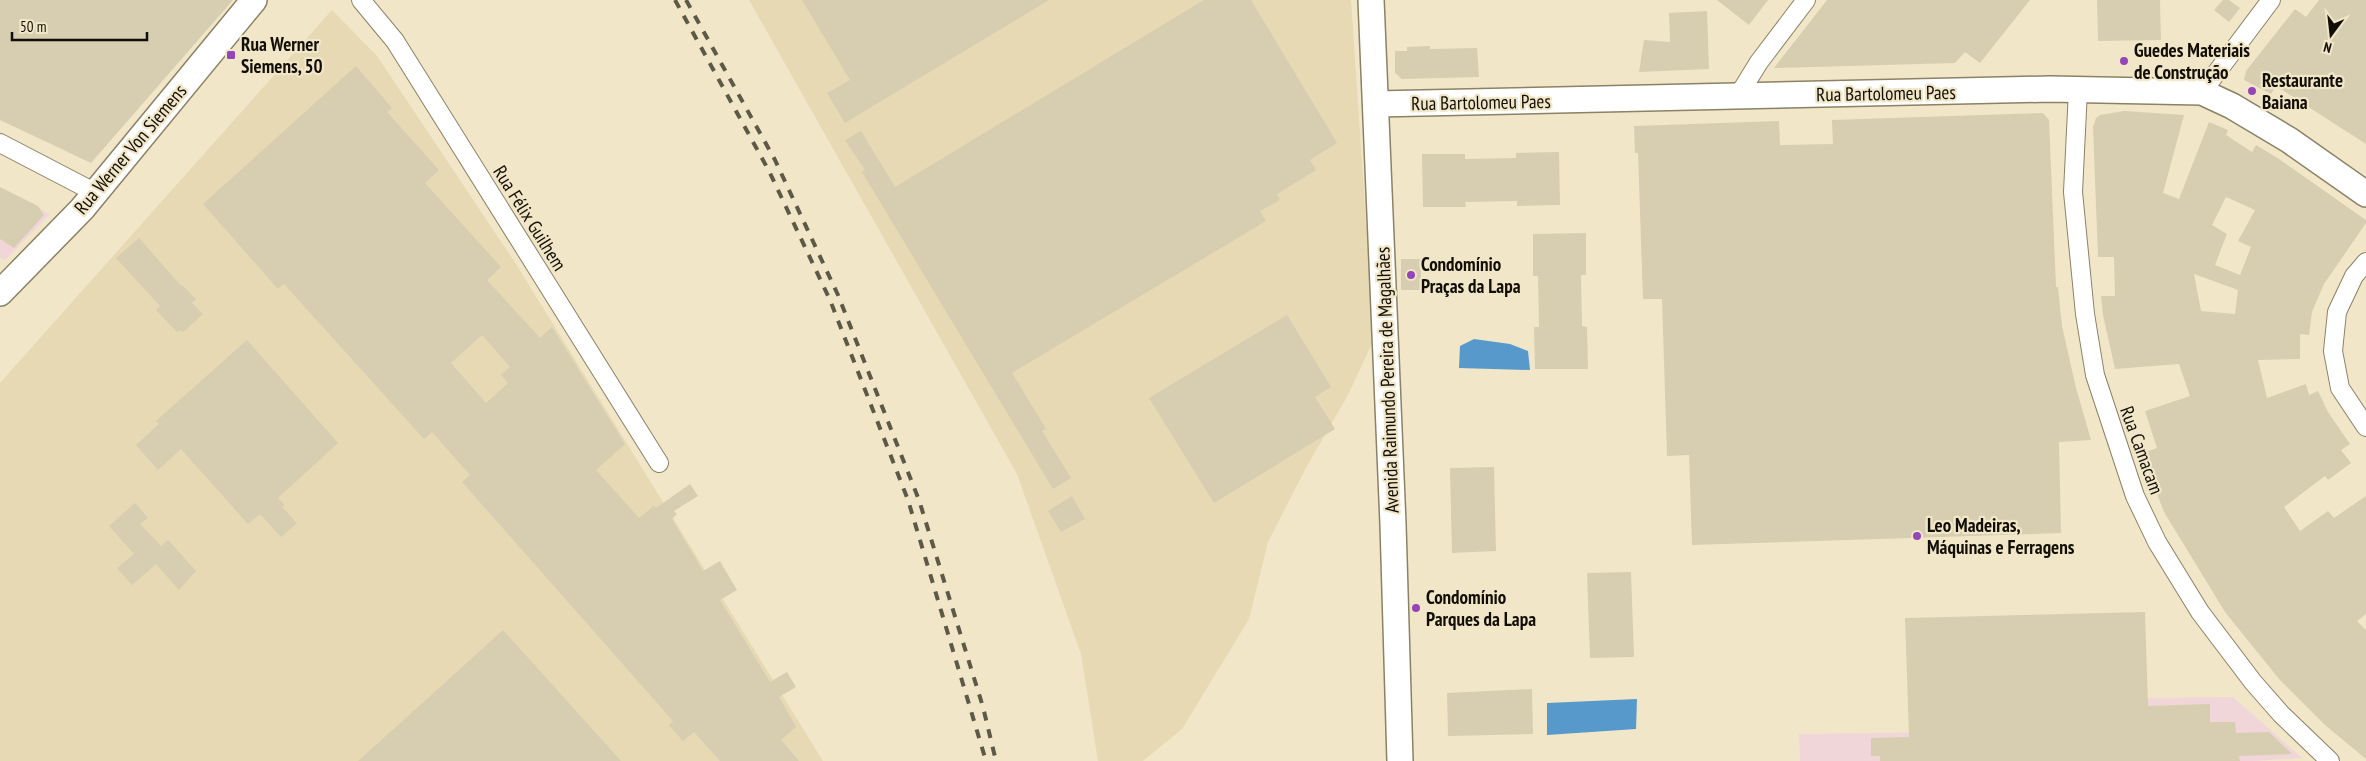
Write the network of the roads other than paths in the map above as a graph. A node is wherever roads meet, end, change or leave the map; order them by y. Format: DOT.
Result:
graph roads {
  1 [pos="254,0"];
  2 [pos="361,0"];
  3 [pos="1372,0"];
  4 [pos="1806,0"];
  5 [pos="2271,0"];
  6 [pos="2078,90"];
  7 [pos="2202,92"];
  8 [pos="1738,96"];
  9 [pos="1376,104"];
  10 [pos="0,143"];
  11 [pos="96,192"];
  12 [pos="2366,194"];
  13 [pos="2366,262"];
  14 [pos="0,293"];
  15 [pos="2366,427"];
  16 [pos="659,463"];
  17 [pos="1400,761"];
  18 [pos="2330,761"];
  1 -- 11 [label="street, Rua Werner Von Siemens"];
  2 -- 16 [label="street, Rua Félix Guilhem"];
  3 -- 9 [label="street, Avenida Raimundo Pereira de Magalhães"];
  4 -- 8 [label="street"];
  5 -- 7 [label="street"];
  6 -- 7 [label="street, Rua Bartolomeu Paes"];
  6 -- 8 [label="street, Rua Bartolomeu Paes"];
  6 -- 18 [label="street, Rua Camacam"];
  7 -- 12 [label="street, Rua Bartolomeu Paes"];
  8 -- 9 [label="street, Rua Bartolomeu Paes"];
  9 -- 17 [label="street, Avenida Raimundo Pereira de Magalhães"];
  10 -- 11 [label="street"];
  11 -- 14 [label="street, Rua Werner Von Siemens"];
  13 -- 15 [label="street"];
}
